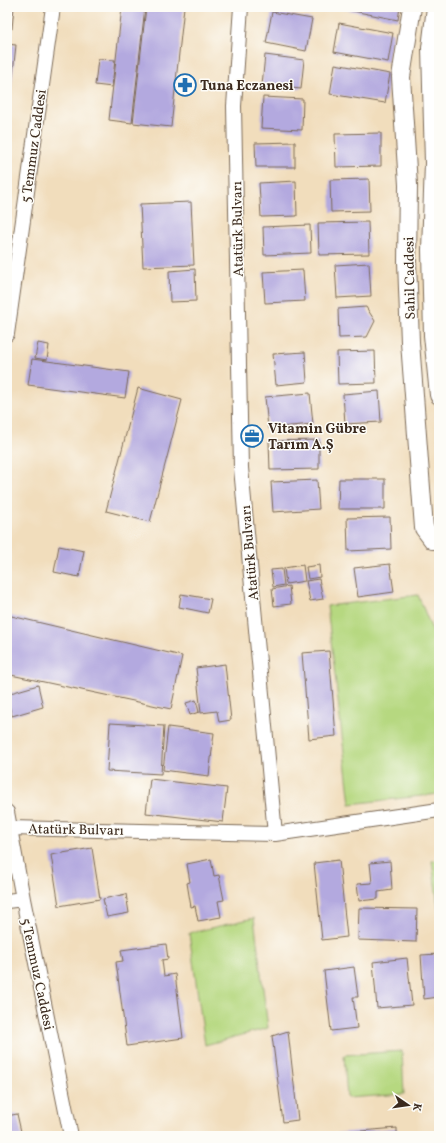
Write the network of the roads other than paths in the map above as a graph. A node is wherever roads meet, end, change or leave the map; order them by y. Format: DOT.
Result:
graph roads {
  1 [pos="53,7"];
  2 [pos="241,7"];
  3 [pos="412,7"];
  4 [pos="436,7"];
  5 [pos="7,334"];
  6 [pos="439,395"];
  7 [pos="439,540"];
  8 [pos="439,810"];
  9 [pos="7,812"];
  10 [pos="10,828"];
  11 [pos="275,834"];
  12 [pos="23,899"];
  13 [pos="7,901"];
  14 [pos="71,1136"];
  1 -- 5 [label="street, 5 Temmuz Caddesi"];
  2 -- 11 [label="street, Atatürk Bulvarı"];
  3 -- 7 [label="street, Sahil Caddesi"];
  4 -- 6 [label="street, Sahil Caddesi"];
  8 -- 11 [label="street"];
  9 -- 10 [label="street, 5 Temmuz Caddesi"];
  10 -- 11 [label="street, Atatürk Bulvarı"];
  10 -- 12 [label="street, 5 Temmuz Caddesi"];
  12 -- 13 [label="street"];
  12 -- 14 [label="street, 5 Temmuz Caddesi"];
}
